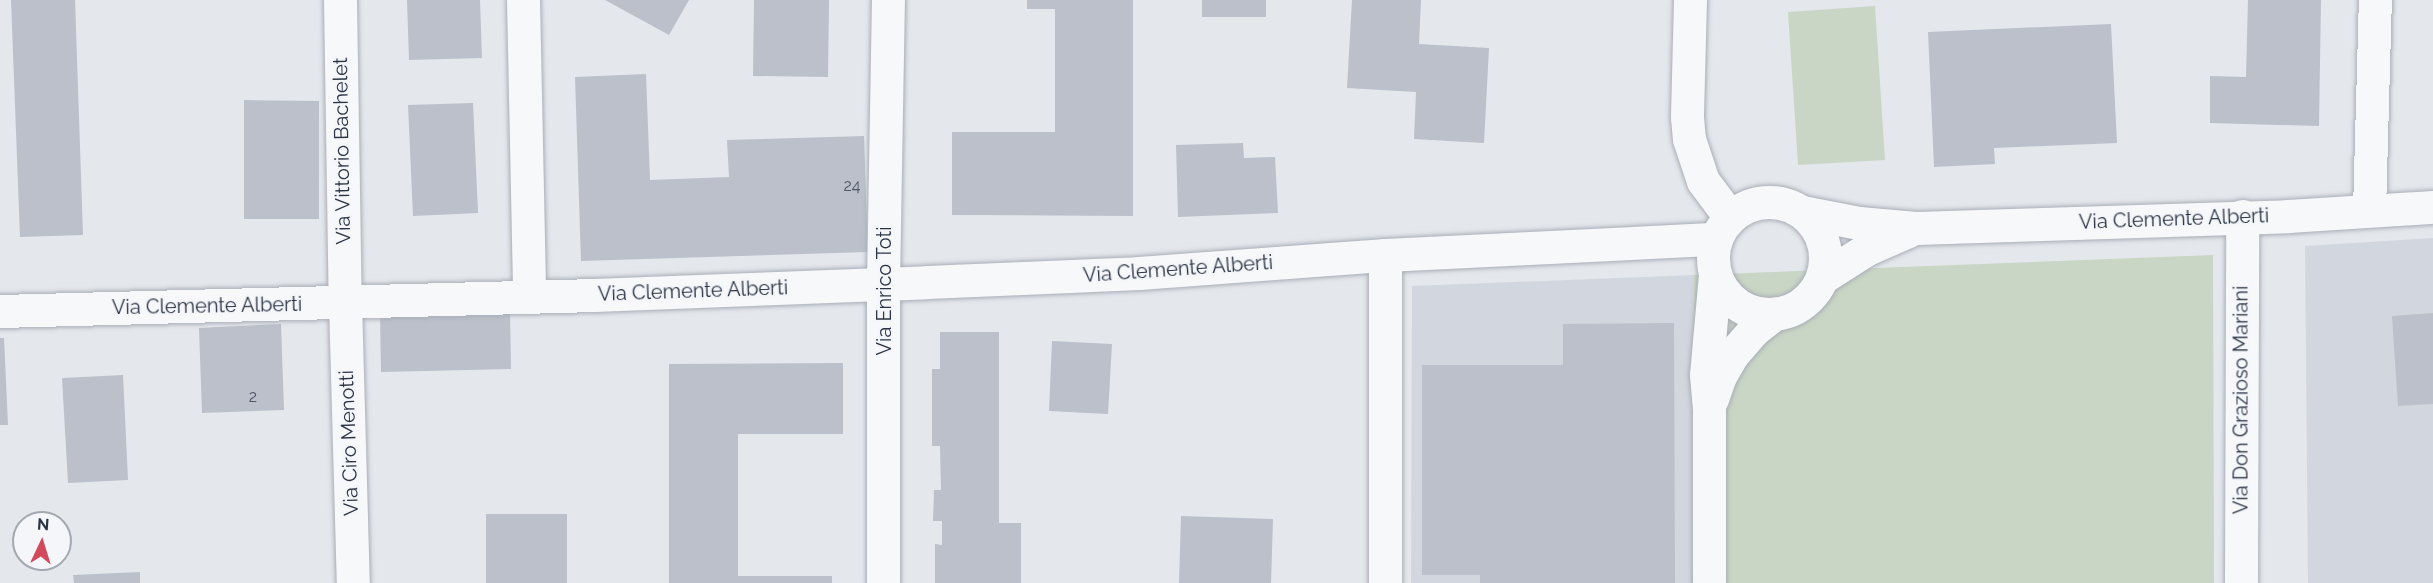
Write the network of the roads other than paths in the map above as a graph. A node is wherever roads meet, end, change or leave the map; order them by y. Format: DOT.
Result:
graph roads {
  1 [pos="340,0"];
  2 [pos="523,0"];
  3 [pos="888,0"];
  4 [pos="1690,0"];
  5 [pos="2374,0"];
  6 [pos="2433,207"];
  7 [pos="2369,210"];
  8 [pos="1802,212"];
  9 [pos="2242,216"];
  10 [pos="1723,228"];
  11 [pos="1916,228"];
  12 [pos="1385,255"];
  13 [pos="1715,274"];
  14 [pos="1823,277"];
  15 [pos="883,283"];
  16 [pos="528,297"];
  17 [pos="345,303"];
  18 [pos="0,311"];
  19 [pos="1774,314"];
  20 [pos="1709,409"];
  21 [pos="353,583"];
  22 [pos="883,583"];
  23 [pos="1384,583"];
  24 [pos="1709,583"];
  25 [pos="2241,583"];
  1 -- 17 [label="street, Via Vittorio Bachelet"];
  2 -- 16 [label="street"];
  3 -- 15 [label="street, Via Enrico Toti"];
  4 -- 10 [label="street"];
  5 -- 7 [label="street"];
  6 -- 7 [label="street, Via Clemente Alberti"];
  7 -- 9 [label="street, Via Clemente Alberti"];
  8 -- 10 [label="street"];
  8 -- 11 [label="street, Via Clemente Alberti"];
  8 -- 14 [label="street"];
  9 -- 11 [label="street, Via Clemente Alberti"];
  9 -- 25 [label="street, Via Don Grazioso Mariani"];
  10 -- 12 [label="street, Via Clemente Alberti"];
  10 -- 13 [label="street"];
  11 -- 14 [label="street, Via Clemente Alberti"];
  12 -- 15 [label="street, Via Clemente Alberti"];
  12 -- 23 [label="street"];
  13 -- 19 [label="street"];
  13 -- 20 [label="street"];
  14 -- 19 [label="street"];
  15 -- 16 [label="street, Via Clemente Alberti"];
  15 -- 22 [label="street, Via Enrico Toti"];
  16 -- 17 [label="street, Via Clemente Alberti"];
  17 -- 18 [label="street, Via Clemente Alberti"];
  17 -- 21 [label="street, Via Ciro Menotti"];
  19 -- 20 [label="street"];
  20 -- 24 [label="street"];
}
